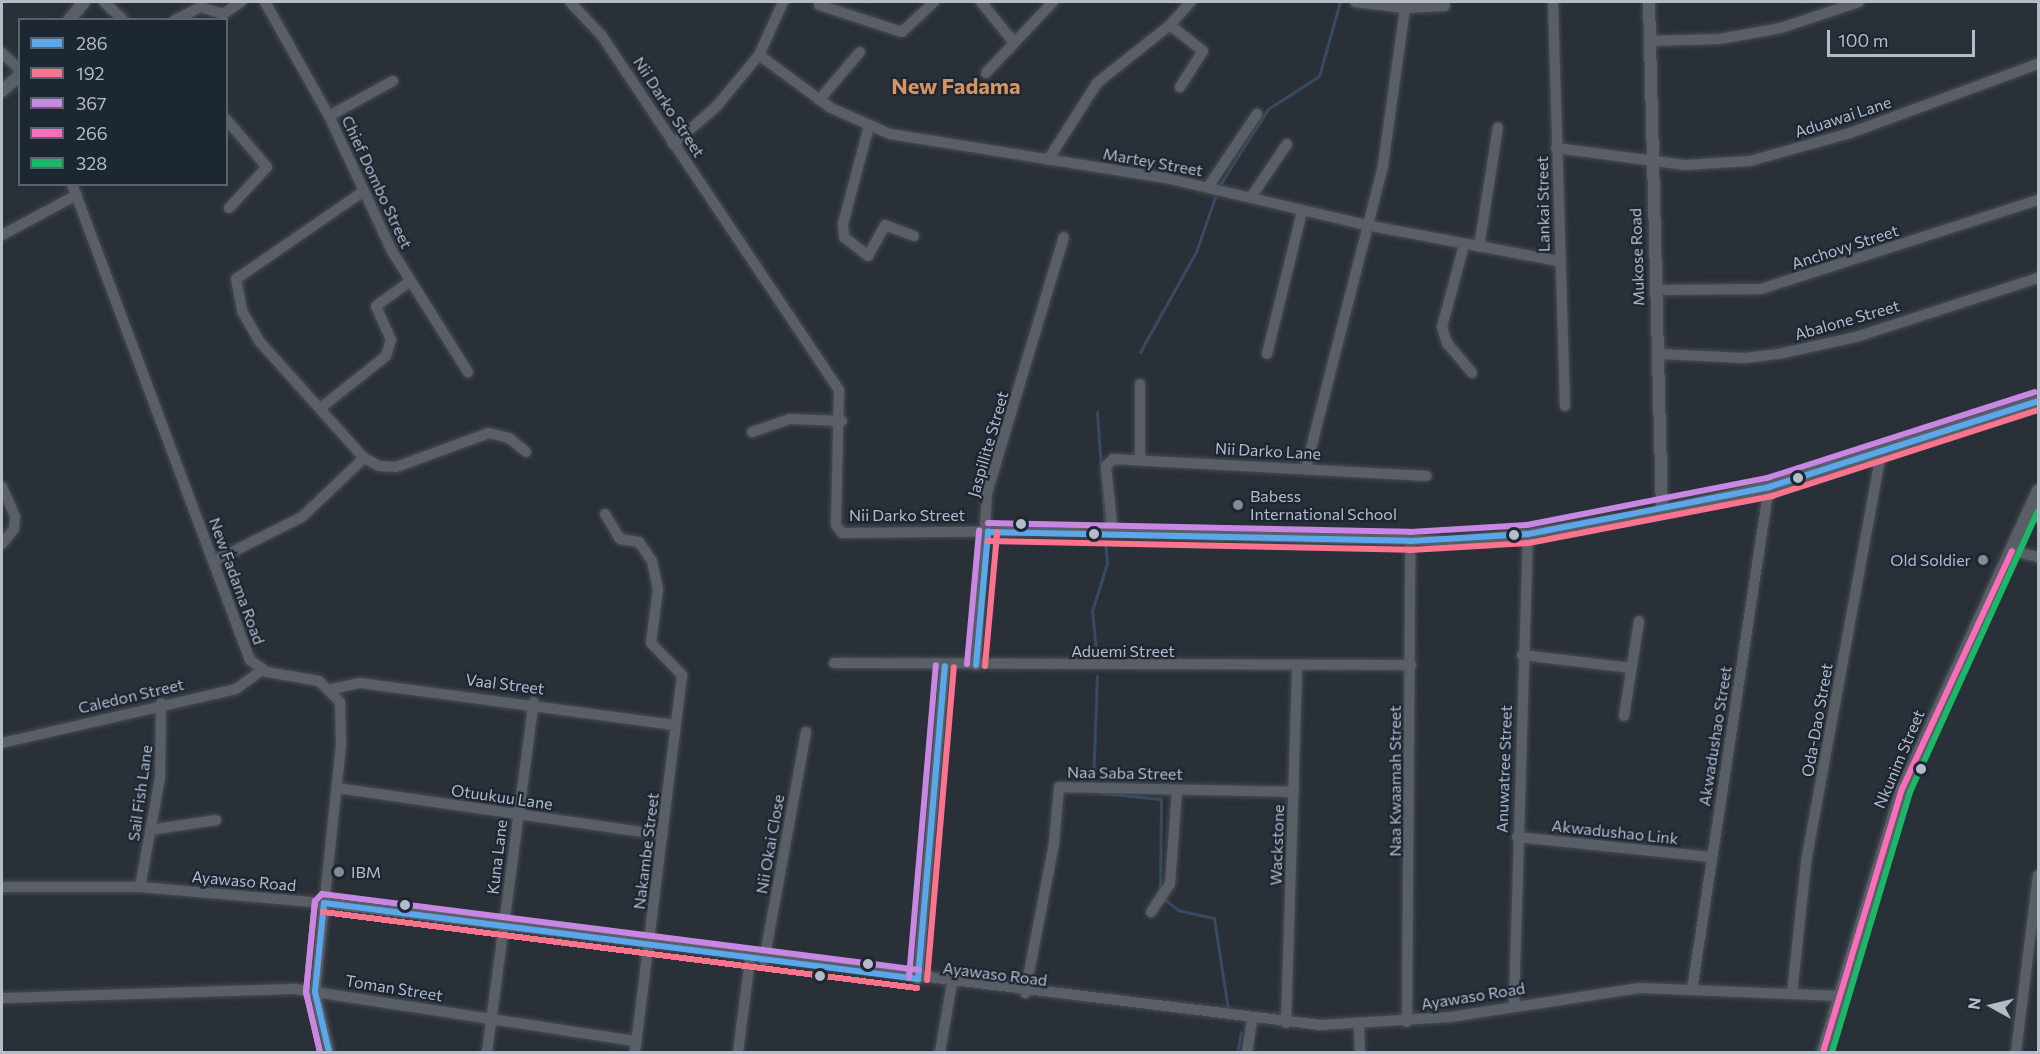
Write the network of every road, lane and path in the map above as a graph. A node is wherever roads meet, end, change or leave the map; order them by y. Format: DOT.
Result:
graph roads {
  1 [pos="84,2"];
  2 [pos="104,2"];
  3 [pos="241,2"];
  4 [pos="265,2"];
  5 [pos="570,2"];
  6 [pos="783,2"];
  7 [pos="934,2"];
  8 [pos="981,2"];
  9 [pos="1053,2"];
  10 [pos="1191,2"];
  11 [pos="1355,2"];
  12 [pos="1554,2"];
  13 [pos="1649,2"];
  14 [pos="1859,2"];
  15 [pos="819,5"];
  16 [pos="1445,6"];
  17 [pos="1405,8"];
  18 [pos="71,18"];
  19 [pos="121,18"];
  20 [pos="179,18"];
  21 [pos="1170,25"];
  22 [pos="1012,40"];
  23 [pos="1650,41"];
  24 [pos="860,52"];
  25 [pos="2,53"];
  26 [pos="759,55"];
  27 [pos="2038,64"];
  28 [pos="18,71"];
  29 [pos="986,73"];
  30 [pos="18,75"];
  31 [pos="393,81"];
  32 [pos="1180,87"];
  33 [pos="2,91"];
  34 [pos="819,100"];
  35 [pos="1257,114"];
  36 [pos="329,116"];
  37 [pos="228,121"];
  38 [pos="869,126"];
  39 [pos="1498,127"];
  40 [pos="673,144"];
  41 [pos="1287,144"];
  42 [pos="1556,147"];
  43 [pos="1048,160"];
  44 [pos="1650,162"];
  45 [pos="1208,187"];
  46 [pos="75,190"];
  47 [pos="364,191"];
  48 [pos="1251,197"];
  49 [pos="2038,200"];
  50 [pos="229,207"];
  51 [pos="1302,211"];
  52 [pos="1366,225"];
  53 [pos="2,235"];
  54 [pos="914,236"];
  55 [pos="1064,237"];
  56 [pos="1464,245"];
  57 [pos="1479,248"];
  58 [pos="1559,261"];
  59 [pos="2038,278"];
  60 [pos="409,282"];
  61 [pos="1655,290"];
  62 [pos="1267,354"];
  63 [pos="1659,354"];
  64 [pos="468,372"];
  65 [pos="1472,373"];
  66 [pos="1140,384"];
  67 [pos="2038,400"];
  68 [pos="323,406"];
  69 [pos="1565,406"];
  70 [pos="842,421"];
  71 [pos="752,432"];
  72 [pos="526,452"];
  73 [pos="1881,453"];
  74 [pos="364,458"];
  75 [pos="1140,459"];
  76 [pos="1306,468"];
  77 [pos="1427,476"];
  78 [pos="2,486"];
  79 [pos="1769,487"];
  80 [pos="2038,490"];
  81 [pos="1662,511"];
  82 [pos="605,514"];
  83 [pos="2034,516"];
  84 [pos="988,531"];
  85 [pos="1111,533"];
  86 [pos="1528,534"];
  87 [pos="1410,541"];
  88 [pos="2,544"];
  89 [pos="2012,551"];
  90 [pos="2038,557"];
  91 [pos="214,561"];
  92 [pos="1639,621"];
  93 [pos="1522,655"];
  94 [pos="834,663"];
  95 [pos="976,665"];
  96 [pos="1411,665"];
  97 [pos="945,666"];
  98 [pos="1297,667"];
  99 [pos="1630,668"];
  100 [pos="262,670"];
  101 [pos="332,689"];
  102 [pos="534,702"];
  103 [pos="161,703"];
  104 [pos="1624,716"];
  105 [pos="675,725"];
  106 [pos="806,732"];
  107 [pos="2,742"];
  108 [pos="337,788"];
  109 [pos="1178,790"];
  110 [pos="1294,792"];
  111 [pos="518,814"];
  112 [pos="216,820"];
  113 [pos="150,830"];
  114 [pos="663,835"];
  115 [pos="1517,837"];
  116 [pos="1711,857"];
  117 [pos="2038,875"];
  118 [pos="2,887"];
  119 [pos="140,887"];
  120 [pos="324,903"];
  121 [pos="1151,912"];
  122 [pos="503,926"];
  123 [pos="650,946"];
  124 [pos="750,959"];
  125 [pos="764,961"];
  126 [pos="918,979"];
  127 [pos="952,983"];
  128 [pos="1692,990"];
  129 [pos="315,992"];
  130 [pos="1025,993"];
  131 [pos="1792,994"];
  132 [pos="1842,996"];
  133 [pos="2,998"];
  134 [pos="1514,1004"];
  135 [pos="491,1018"];
  136 [pos="1252,1020"];
  137 [pos="1407,1022"];
  138 [pos="1286,1023"];
  139 [pos="1359,1025"];
  140 [pos="636,1041"];
  141 [pos="329,1053"];
  142 [pos="487,1053"];
  143 [pos="635,1053"];
  144 [pos="738,1053"];
  145 [pos="940,1053"];
  146 [pos="1247,1053"];
  147 [pos="1360,1053"];
  148 [pos="1823,1053"];
  149 [pos="2016,1053"];
  1 -- 18 [label="street"];
  2 -- 19 [label="street"];
  3 -- 20 [label="street"];
  4 -- 36 [label="street, Chief Dombo Street"];
  5 -- 40 [label="street, Nii Darko Street"];
  6 -- 26 [label="street"];
  7 -- 15 [label="street"];
  8 -- 22 [label="street"];
  9 -- 22 [label="street"];
  10 -- 21 [label="street"];
  11 -- 17 [label="street"];
  12 -- 42 [label="street, Lankai Street"];
  13 -- 23 [label="street, Mukose Road"];
  14 -- 23 [label="street"];
  16 -- 17 [label="street"];
  17 -- 52 [label="street"];
  21 -- 32 [label="street"];
  21 -- 43 [label="street"];
  22 -- 29 [label="street"];
  23 -- 44 [label="street, Mukose Road"];
  24 -- 34 [label="street"];
  25 -- 28 [label="street"];
  26 -- 34 [label="street, Martey Street"];
  26 -- 40 [label="street"];
  27 -- 44 [label="street, Aduawai Lane"];
  30 -- 33 [label="street"];
  31 -- 36 [label="street"];
  34 -- 38 [label="street, Martey Street"];
  35 -- 45 [label="street"];
  36 -- 47 [label="street, Chief Dombo Street"];
  37 -- 50 [label="street"];
  38 -- 43 [label="street, Martey Street"];
  38 -- 54 [label="street"];
  39 -- 57 [label="street"];
  40 -- 70 [label="street, Nii Darko Street"];
  41 -- 48 [label="street"];
  42 -- 44 [label="street, Aduawai Lane"];
  42 -- 58 [label="street, Lankai Street"];
  43 -- 45 [label="street, Martey Street"];
  44 -- 61 [label="street, Mukose Road"];
  45 -- 48 [label="street, Martey Street"];
  46 -- 53 [label="street"];
  46 -- 91 [label="street, New Fadama Road"];
  47 -- 60 [label="street, Chief Dombo Street"];
  47 -- 68 [label="street"];
  48 -- 51 [label="street, Martey Street"];
  49 -- 61 [label="street, Anchovy Street"];
  51 -- 52 [label="street, Martey Street"];
  51 -- 62 [label="street"];
  52 -- 56 [label="street, Martey Street"];
  52 -- 76 [label="street"];
  55 -- 84 [label="street, Jaspillite Street"];
  56 -- 57 [label="street, Martey Street"];
  56 -- 65 [label="street"];
  57 -- 58 [label="street, Martey Street"];
  58 -- 69 [label="street, Lankai Street"];
  59 -- 63 [label="street, Abalone Street"];
  60 -- 64 [label="street, Chief Dombo Street"];
  60 -- 68 [label="street"];
  61 -- 63 [label="street, Mukose Road"];
  63 -- 81 [label="street, Mukose Road"];
  66 -- 75 [label="street"];
  67 -- 73 [label="street, Nii Darko Street"];
  68 -- 74 [label="street"];
  70 -- 71 [label="street"];
  70 -- 84 [label="street, Nii Darko Street"];
  72 -- 74 [label="street"];
  73 -- 79 [label="street, Nii Darko Street"];
  73 -- 131 [label="street, Oda-Dao Street"];
  74 -- 91 [label="street"];
  75 -- 76 [label="street, Nii Darko Lane"];
  75 -- 85 [label="street, Nii Darko Lane"];
  76 -- 77 [label="street, Nii Darko Lane"];
  78 -- 88 [label="street"];
  79 -- 81 [label="street, Nii Darko Street"];
  79 -- 116 [label="street, Akwadushao Street"];
  80 -- 83 [label="street, Nkunim Street"];
  81 -- 86 [label="street, Nii Darko Street"];
  82 -- 105 [label="street, Nakambe Street"];
  83 -- 89 [label="street, Nkunim Street"];
  84 -- 85 [label="street, Nii Darko Street"];
  84 -- 95 [label="street, Jaspillite Street"];
  85 -- 87 [label="street, Nii Darko Street"];
  86 -- 87 [label="street, Nii Darko Street"];
  86 -- 93 [label="street, Anuwatree Street"];
  87 -- 96 [label="street, Naa Kwaamah Street"];
  89 -- 90 [label="street"];
  89 -- 132 [label="street, Nkunim Street"];
  91 -- 100 [label="street, New Fadama Road"];
  92 -- 99 [label="street"];
  93 -- 99 [label="street"];
  93 -- 115 [label="street, Anuwatree Street"];
  94 -- 97 [label="street, Aduemi Street"];
  95 -- 97 [label="street, Aduemi Street"];
  95 -- 98 [label="street, Aduemi Street"];
  96 -- 98 [label="street, Aduemi Street"];
  96 -- 137 [label="street, Naa Kwaamah Street"];
  97 -- 126 [label="street"];
  98 -- 110 [label="street, Wackstone"];
  99 -- 104 [label="street"];
  100 -- 101 [label="street"];
  100 -- 103 [label="street, Caledon Street"];
  101 -- 102 [label="street, Vaal Street"];
  101 -- 108 [label="street"];
  102 -- 105 [label="street, Vaal Street"];
  102 -- 111 [label="street, Kuna Lane"];
  103 -- 107 [label="street, Caledon Street"];
  103 -- 113 [label="street, Sail Fish Lane"];
  105 -- 114 [label="street, Nakambe Street"];
  106 -- 125 [label="street, Nii Okai Close"];
  108 -- 111 [label="street, Otuukuu Lane"];
  108 -- 120 [label="street"];
  109 -- 110 [label="street, Naa Saba Street"];
  109 -- 121 [label="street"];
  109 -- 130 [label="street, Naa Saba Street"];
  110 -- 138 [label="street, Wackstone"];
  111 -- 114 [label="street, Otuukuu Lane"];
  111 -- 122 [label="street, Kuna Lane"];
  112 -- 113 [label="street"];
  113 -- 119 [label="street, Sail Fish Lane"];
  114 -- 123 [label="street, Nakambe Street"];
  115 -- 116 [label="street, Akwadushao Link"];
  115 -- 134 [label="street, Anuwatree Street"];
  116 -- 128 [label="street, Akwadushao Street"];
  117 -- 149 [label="street"];
  118 -- 119 [label="street, Ayawaso Road"];
  119 -- 120 [label="street, Ayawaso Road"];
  120 -- 122 [label="street, Ayawaso Road"];
  120 -- 129 [label="street"];
  122 -- 123 [label="street, Ayawaso Road"];
  122 -- 135 [label="street, Kuna Lane"];
  123 -- 124 [label="street, Ayawaso Road"];
  123 -- 140 [label="street, Nakambe Street"];
  124 -- 125 [label="street, Ayawaso Road"];
  124 -- 144 [label="street"];
  125 -- 126 [label="street, Ayawaso Road"];
  126 -- 127 [label="street, Ayawaso Road"];
  127 -- 130 [label="street, Ayawaso Road"];
  127 -- 145 [label="street"];
  128 -- 131 [label="street, Ayawaso Road"];
  128 -- 134 [label="street, Ayawaso Road"];
  129 -- 133 [label="street, Toman Street"];
  129 -- 135 [label="street, Toman Street"];
  129 -- 141 [label="street"];
  130 -- 136 [label="street, Ayawaso Road"];
  131 -- 132 [label="street, Ayawaso Road"];
  132 -- 148 [label="street, Nkunim Street"];
  134 -- 137 [label="street, Ayawaso Road"];
  135 -- 140 [label="street, Toman Street"];
  135 -- 142 [label="street, Kuna Lane"];
  136 -- 138 [label="street, Ayawaso Road"];
  136 -- 146 [label="street"];
  137 -- 139 [label="street, Ayawaso Road"];
  138 -- 139 [label="street, Ayawaso Road"];
  139 -- 147 [label="street"];
  140 -- 143 [label="street, Nakambe Street"];
}
